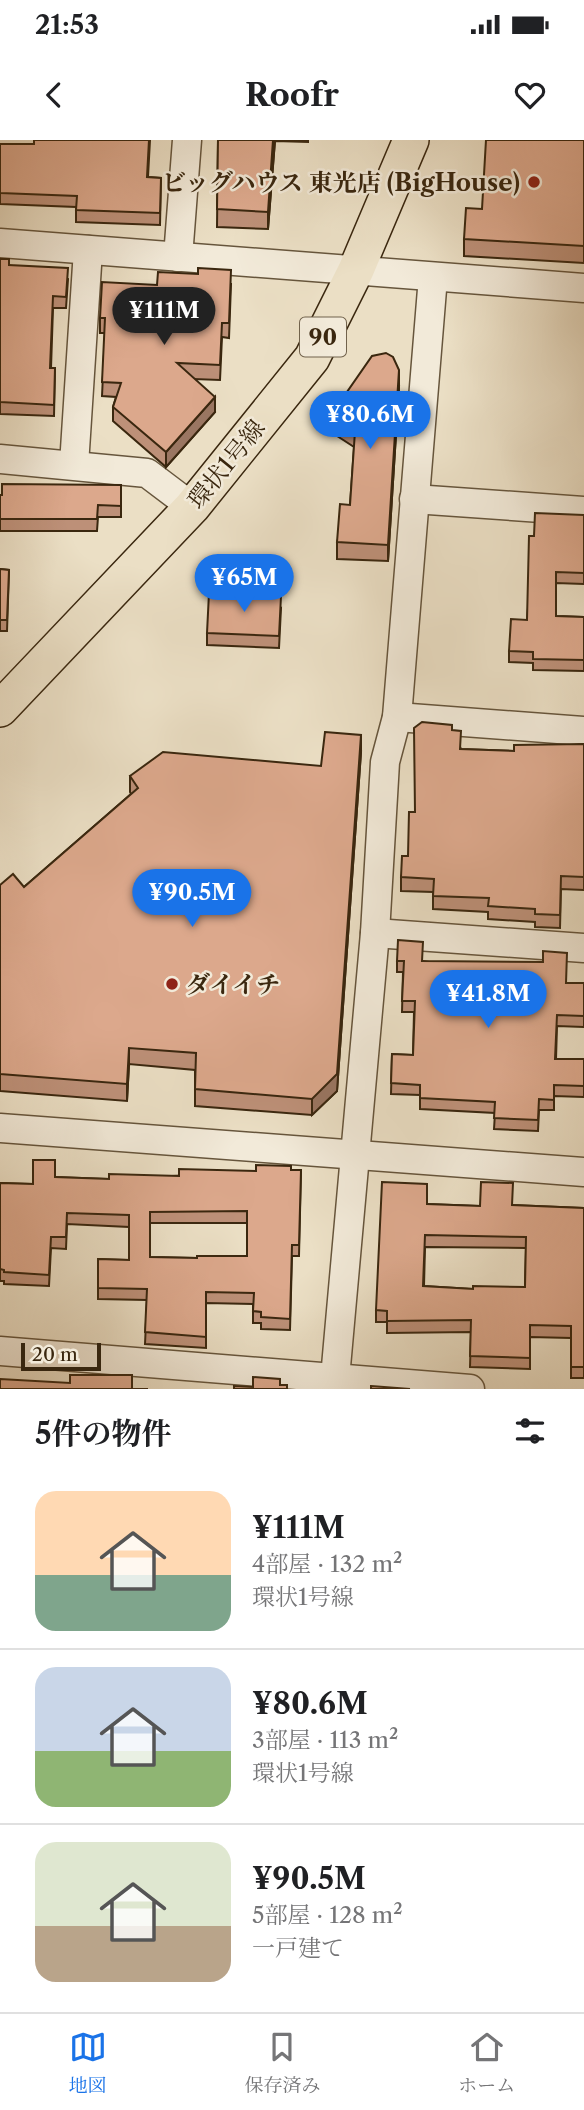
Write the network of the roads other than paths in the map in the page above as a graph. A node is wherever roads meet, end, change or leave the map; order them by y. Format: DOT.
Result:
graph roads {
  1 [pos="187,140"];
  2 [pos="411,140"];
  3 [pos="0,243"];
  4 [pos="88,250"];
  5 [pos="178,257"];
  6 [pos="356,270"];
  7 [pos="433,276"];
  8 [pos="584,288"];
  9 [pos="0,459"];
  10 [pos="74,464"];
  11 [pos="414,499"];
  12 [pos="192,507"];
  13 [pos="584,511"];
  14 [pos="5,697"];
  15 [pos="397,717"];
  16 [pos="584,731"];
  17 [pos="375,933"];
  18 [pos="584,948"];
  19 [pos="0,1128"];
  20 [pos="356,1154"];
  21 [pos="584,1172"];
  22 [pos="0,1351"];
  23 [pos="335,1384"];
  24 [pos="470,1389"];
  1 -- 5 [label="street"];
  2 -- 6 [label="main road, 環状1号線 / 90"];
  3 -- 4 [label="street"];
  4 -- 5 [label="street"];
  4 -- 10 [label="street"];
  5 -- 6 [label="street"];
  6 -- 7 [label="street"];
  6 -- 12 [label="main road, 環状1号線 / 90"];
  7 -- 8 [label="street"];
  7 -- 11 [label="street"];
  9 -- 10 [label="street"];
  10 -- 12 [label="street"];
  11 -- 13 [label="street"];
  11 -- 15 [label="street"];
  12 -- 14 [label="main road, 環状1号線 / 90"];
  15 -- 16 [label="street"];
  15 -- 17 [label="street"];
  17 -- 18 [label="street"];
  17 -- 20 [label="street"];
  19 -- 20 [label="street"];
  20 -- 21 [label="street"];
  20 -- 23 [label="street"];
  22 -- 23 [label="street"];
  23 -- 24 [label="street"];
}
